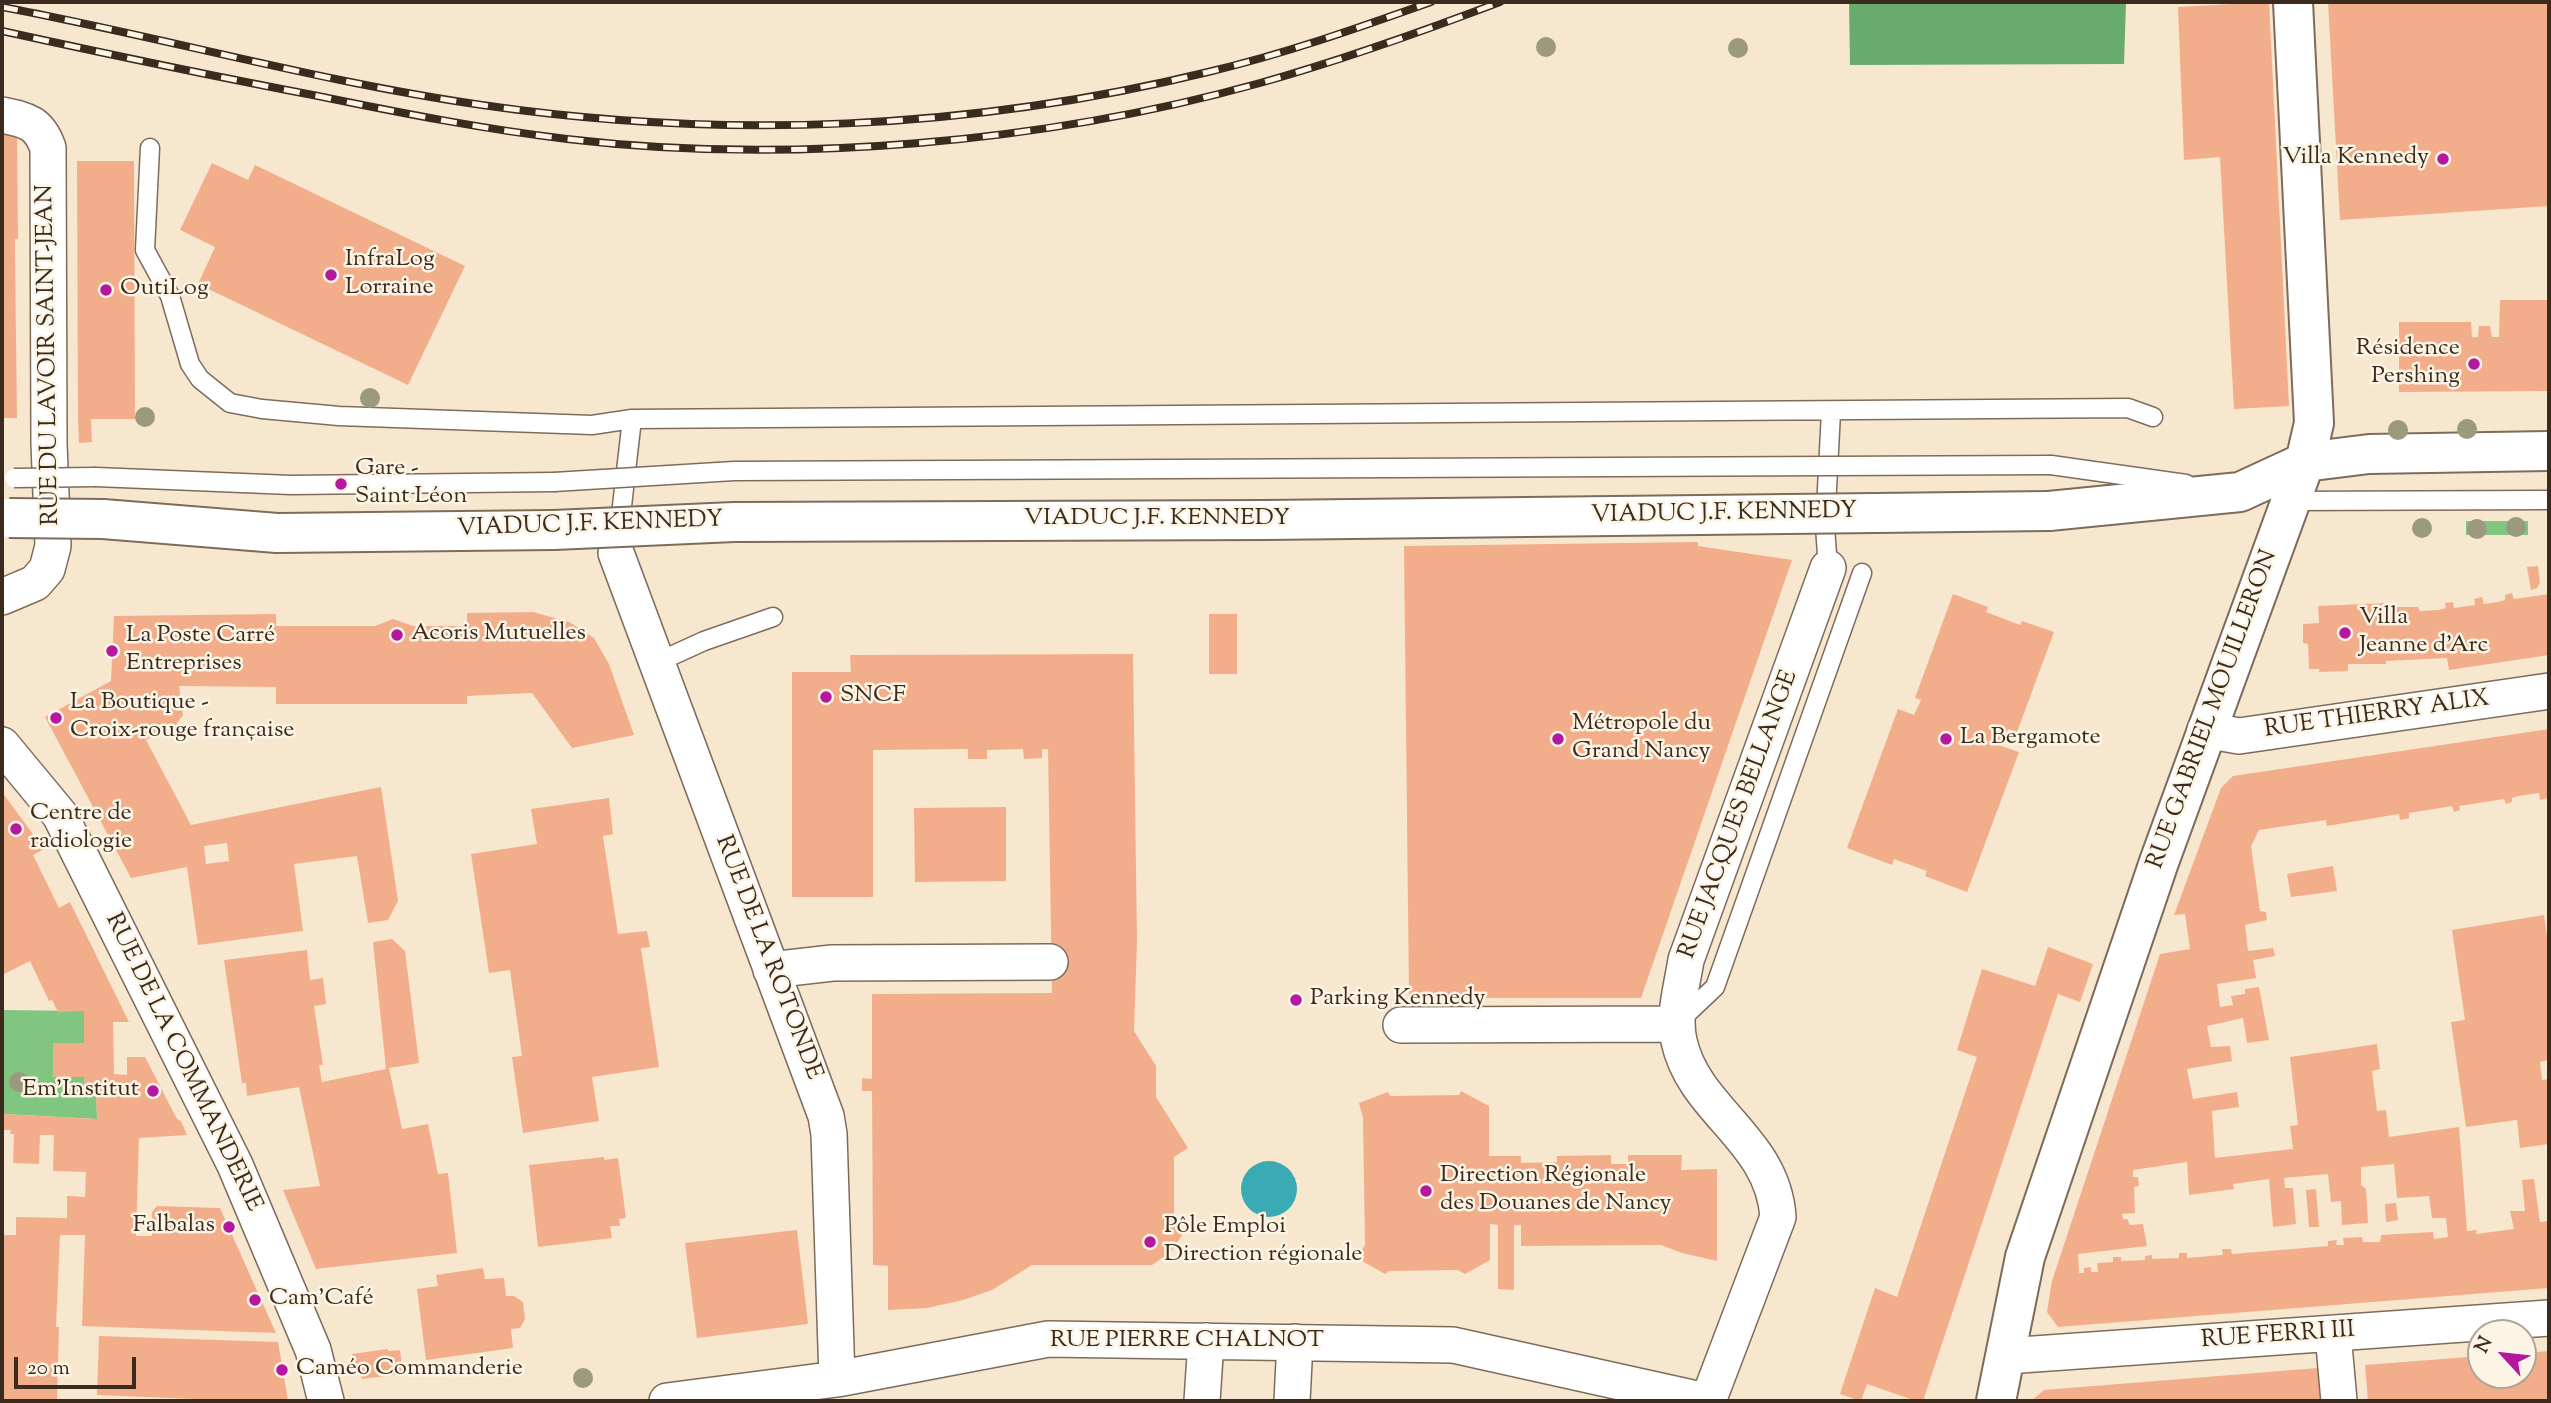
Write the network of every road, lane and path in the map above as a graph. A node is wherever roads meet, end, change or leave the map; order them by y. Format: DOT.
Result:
graph roads {
  1 [pos="2293,2"];
  2 [pos="2,115"];
  3 [pos="150,148"];
  4 [pos="2145,397"];
  5 [pos="2128,408"];
  6 [pos="1831,412"];
  7 [pos="2153,418"];
  8 [pos="632,419"];
  9 [pos="2549,451"];
  10 [pos="2305,463"];
  11 [pos="8,478"];
  12 [pos="2268,497"];
  13 [pos="2549,500"];
  14 [pos="5,518"];
  15 [pos="616,553"];
  16 [pos="1845,571"];
  17 [pos="2,597"];
  18 [pos="773,617"];
  19 [pos="658,662"];
  20 [pos="2549,691"];
  21 [pos="2205,730"];
  22 [pos="2,745"];
  23 [pos="1050,962"];
  24 [pos="771,970"];
  25 [pos="1676,1024"];
  26 [pos="1401,1025"];
  27 [pos="2549,1318"];
  28 [pos="2333,1334"];
  29 [pos="1206,1341"];
  30 [pos="1295,1342"];
  31 [pos="2006,1356"];
  32 [pos="837,1379"];
  33 [pos="326,1401"];
  34 [pos="667,1401"];
  35 [pos="1202,1401"];
  36 [pos="1292,1401"];
  37 [pos="1707,1401"];
  38 [pos="1996,1401"];
  39 [pos="2339,1401"];
  1 -- 10 [label="main road, RUE GABRIEL MOUILLERON"];
  2 -- 17 [label="street, RUE DU LAVOIR SAINT-JEAN"];
  3 -- 8 [label="lane"];
  4 -- 5 [label="lane"];
  5 -- 6 [label="lane"];
  5 -- 7 [label="lane"];
  6 -- 8 [label="lane"];
  6 -- 16 [label="lane"];
  8 -- 15 [label="lane"];
  9 -- 10 [label="main road, VIADUC J.F. KENNEDY"];
  10 -- 12 [label="main road, VIADUC J.F. KENNEDY"];
  10 -- 12 [label="main road, RUE GABRIEL MOUILLERON"];
  11 -- 12 [label="lane, bridge"];
  12 -- 13 [label="lane"];
  12 -- 14 [label="main road, VIADUC J.F. KENNEDY, bridge"];
  12 -- 21 [label="main road, RUE GABRIEL MOUILLERON"];
  15 -- 19 [label="street, RUE DE LA ROTONDE"];
  16 -- 25 [label="street, RUE JACQUES BELLANGE"];
  18 -- 19 [label="lane"];
  19 -- 24 [label="street, RUE DE LA ROTONDE"];
  20 -- 21 [label="street, RUE THIERRY ALIX"];
  21 -- 31 [label="main road, RUE GABRIEL MOUILLERON"];
  22 -- 33 [label="street, RUE DE LA COMMANDERIE"];
  23 -- 24 [label="street"];
  24 -- 32 [label="street, RUE DE LA ROTONDE"];
  25 -- 26 [label="street"];
  25 -- 37 [label="street, RUE JACQUES BELLANGE"];
  27 -- 28 [label="street, RUE FERRI III"];
  28 -- 31 [label="street, RUE FERRI III"];
  28 -- 39 [label="street"];
  29 -- 30 [label="street, RUE PIERRE CHALNOT"];
  29 -- 32 [label="street, RUE PIERRE CHALNOT"];
  29 -- 35 [label="street"];
  30 -- 36 [label="street"];
  30 -- 37 [label="street, RUE PIERRE CHALNOT"];
  31 -- 38 [label="main road, RUE GABRIEL MOUILLERON"];
  32 -- 34 [label="street, RUE PIERRE CHALNOT"];
}
